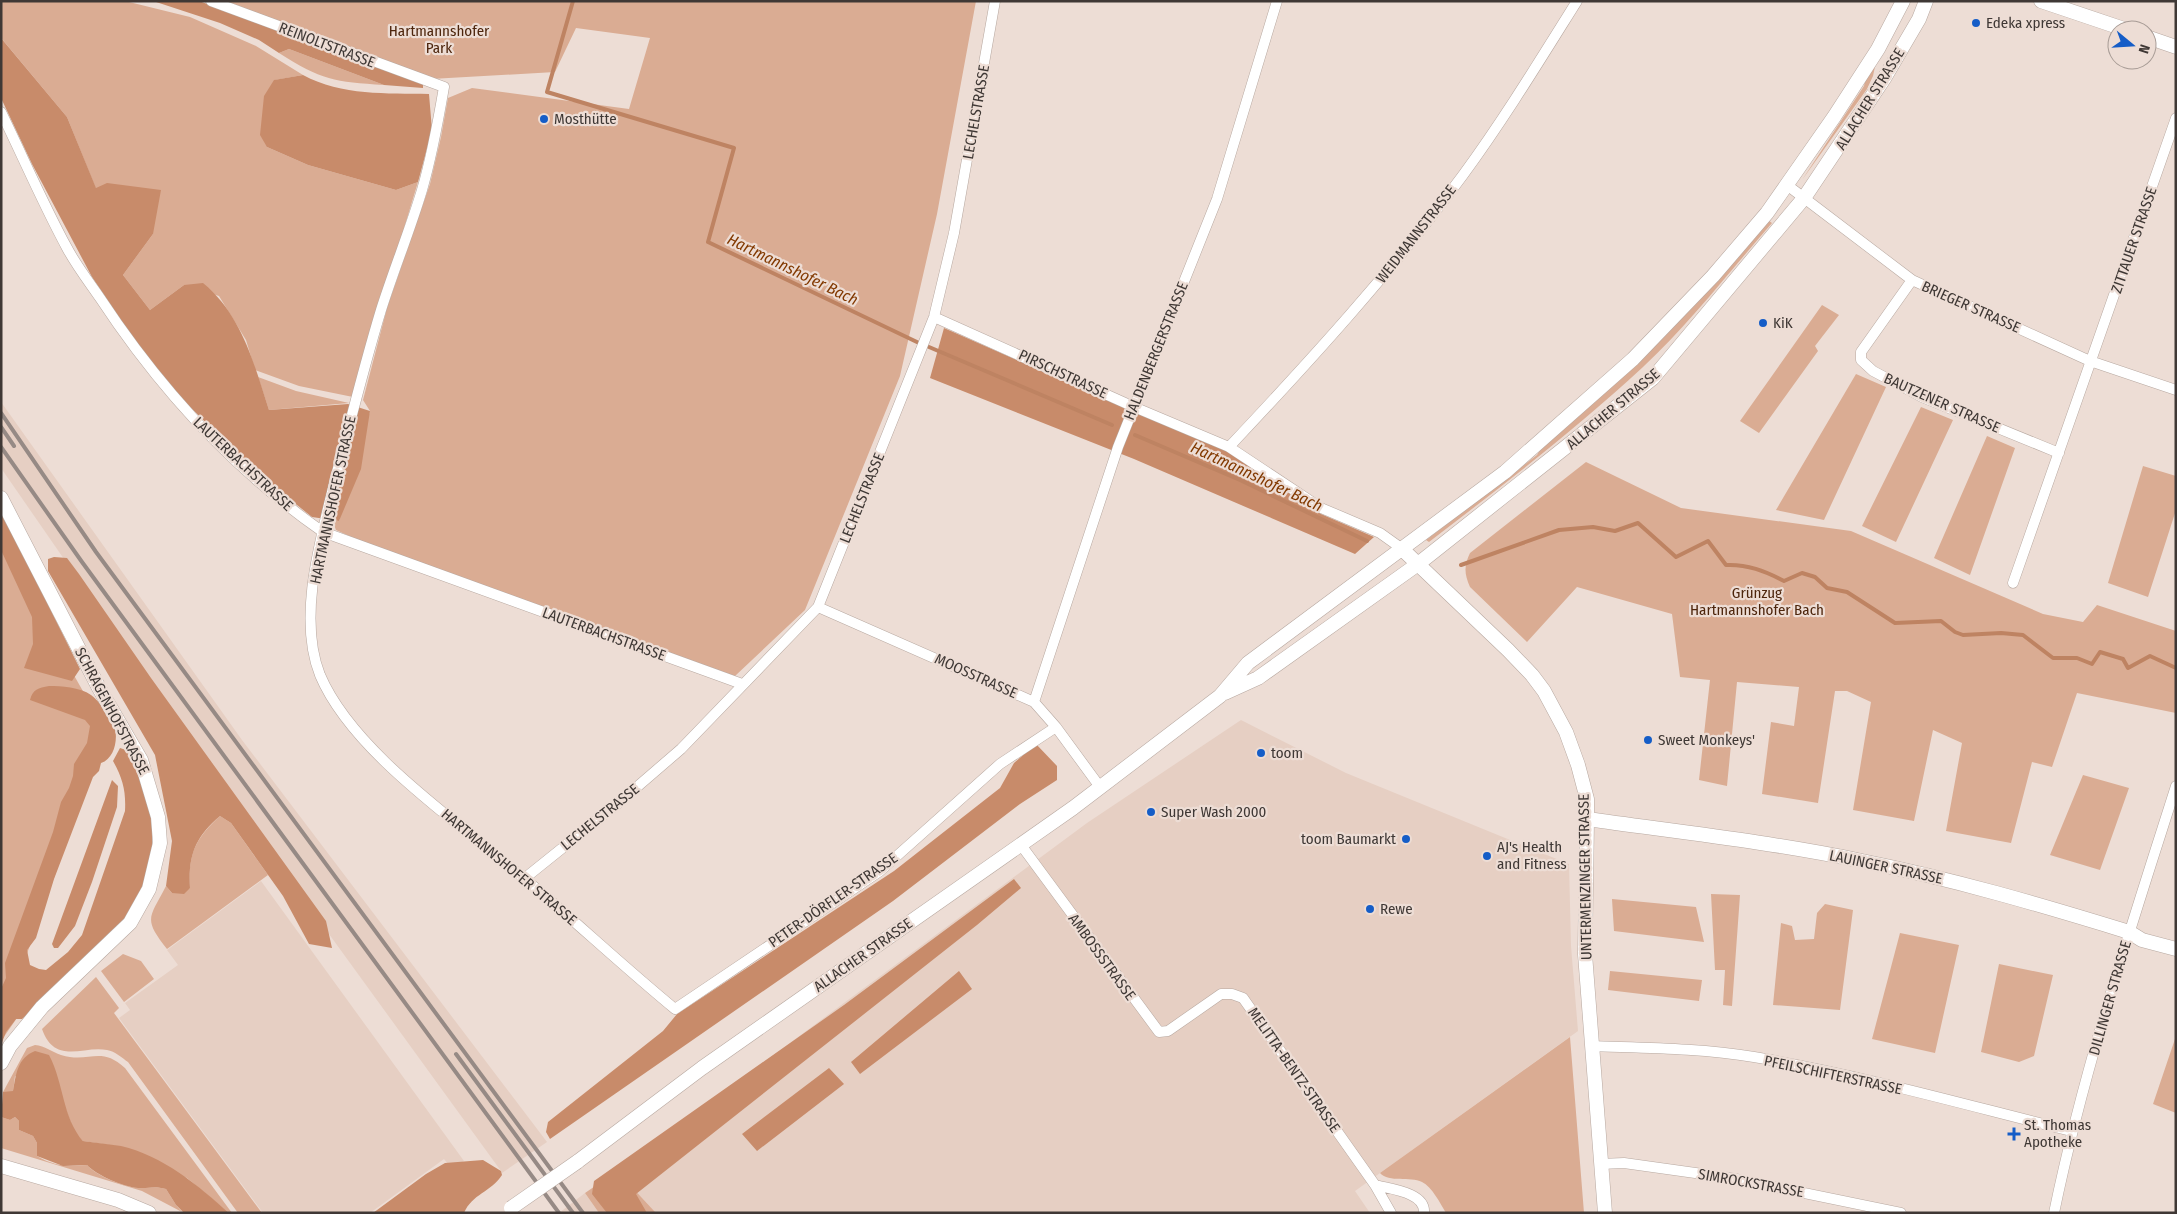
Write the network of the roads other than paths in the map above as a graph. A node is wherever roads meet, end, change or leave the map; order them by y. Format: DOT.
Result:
graph roads {
  1 [pos="210,1"];
  2 [pos="995,1"];
  3 [pos="1277,1"];
  4 [pos="1577,1"];
  5 [pos="1903,1"];
  6 [pos="1926,1"];
  7 [pos="2042,1"];
  8 [pos="2107,23"];
  9 [pos="2157,40"];
  10 [pos="2176,47"];
  11 [pos="444,87"];
  12 [pos="1,112"];
  13 [pos="2176,118"];
  14 [pos="1787,186"];
  15 [pos="1804,198"];
  16 [pos="1912,280"];
  17 [pos="934,317"];
  18 [pos="2090,361"];
  19 [pos="2176,390"];
  20 [pos="1134,407"];
  21 [pos="1229,447"];
  22 [pos="2060,453"];
  23 [pos="2,502"];
  24 [pos="323,532"];
  25 [pos="1401,548"];
  26 [pos="1418,564"];
  27 [pos="2013,583"];
  28 [pos="818,607"];
  29 [pos="742,684"];
  30 [pos="1220,696"];
  31 [pos="1034,702"];
  32 [pos="1056,727"];
  33 [pos="2176,786"];
  34 [pos="1100,787"];
  35 [pos="1588,819"];
  36 [pos="1021,845"];
  37 [pos="525,878"];
  38 [pos="2129,932"];
  39 [pos="2176,948"];
  40 [pos="675,1010"];
  41 [pos="1196,1011"];
  42 [pos="1591,1046"];
  43 [pos="1,1063"];
  44 [pos="2071,1131"];
  45 [pos="1600,1164"];
  46 [pos="1,1166"];
  47 [pos="1375,1185"];
  48 [pos="508,1210"];
  49 [pos="149,1213"];
  50 [pos="1391,1213"];
  51 [pos="1424,1213"];
  52 [pos="1605,1213"];
  53 [pos="1902,1213"];
  54 [pos="2054,1213"];
  1 -- 11 [label="street, REINOLTSTRASSE"];
  2 -- 17 [label="street, LECHELSTRASSE"];
  3 -- 20 [label="street, HALDENBERGERSTRASSE"];
  4 -- 21 [label="street, WEIDMANNSTRASSE"];
  5 -- 14 [label="main road, ALLACHER STRASSE"];
  6 -- 15 [label="main road, ALLACHER STRASSE"];
  7 -- 8 [label="main road"];
  9 -- 10 [label="main road"];
  11 -- 24 [label="street, HARTMANNSHOFER STRASSE"];
  12 -- 24 [label="street, LAUTERBACHSTRASSE"];
  13 -- 18 [label="street, ZITTAUER STRASSE"];
  14 -- 15 [label="street, BRIEGER STRASSE"];
  14 -- 25 [label="main road, ALLACHER STRASSE"];
  15 -- 16 [label="street, BRIEGER STRASSE"];
  15 -- 26 [label="main road, ALLACHER STRASSE"];
  16 -- 18 [label="street, BRIEGER STRASSE"];
  16 -- 22 [label="street, BAUTZENER STRASSE"];
  17 -- 20 [label="street, PIRSCHSTRASSE"];
  17 -- 28 [label="street, LECHELSTRASSE"];
  18 -- 19 [label="street, BRIEGER STRASSE"];
  18 -- 22 [label="street"];
  20 -- 21 [label="street, PIRSCHSTRASSE"];
  20 -- 31 [label="street, HALDENBERGERSTRASSE"];
  21 -- 25 [label="street, PIRSCHSTRASSE"];
  22 -- 27 [label="street"];
  23 -- 43 [label="main road, SCHRAGENHOFSTRASSE"];
  24 -- 29 [label="street, LAUTERBACHSTRASSE"];
  24 -- 37 [label="street, HARTMANNSHOFER STRASSE"];
  25 -- 26 [label="main road, UNTERMENZINGER STRASSE"];
  25 -- 30 [label="main road, ALLACHER STRASSE"];
  26 -- 30 [label="main road, ALLACHER STRASSE"];
  26 -- 35 [label="main road, UNTERMENZINGER STRASSE"];
  28 -- 29 [label="street, LECHELSTRASSE"];
  28 -- 31 [label="street, MOOSSTRASSE"];
  29 -- 37 [label="street, LECHELSTRASSE"];
  30 -- 34 [label="main road, ALLACHER STRASSE"];
  31 -- 32 [label="street, MOOSSTRASSE"];
  32 -- 34 [label="street, MOOSSTRASSE"];
  32 -- 40 [label="street, PETER-DÖRFLER-STRASSE"];
  33 -- 38 [label="street, DILLINGER STRASSE"];
  34 -- 36 [label="main road, ALLACHER STRASSE"];
  35 -- 38 [label="main road, LAUINGER STRASSE"];
  35 -- 42 [label="main road, UNTERMENZINGER STRASSE"];
  36 -- 41 [label="street, AMBOSSSTRASSE"];
  36 -- 48 [label="main road, ALLACHER STRASSE, bridge"];
  37 -- 40 [label="street, HARTMANNSHOFER STRASSE"];
  38 -- 39 [label="main road, LAUINGER STRASSE"];
  38 -- 44 [label="street, DILLINGER STRASSE"];
  41 -- 47 [label="street, MELITTA-BENTZ-STRASSE"];
  42 -- 44 [label="street, PFEILSCHIFTERSTRASSE"];
  42 -- 45 [label="main road, UNTERMENZINGER STRASSE"];
  44 -- 54 [label="street, DILLINGER STRASSE"];
  45 -- 52 [label="main road, UNTERMENZINGER STRASSE"];
  45 -- 53 [label="street, SIMROCKSTRASSE"];
  46 -- 49 [label="main road"];
  47 -- 50 [label="street, MELITTA-BENTZ-STRASSE"];
  47 -- 51 [label="street"];
}
